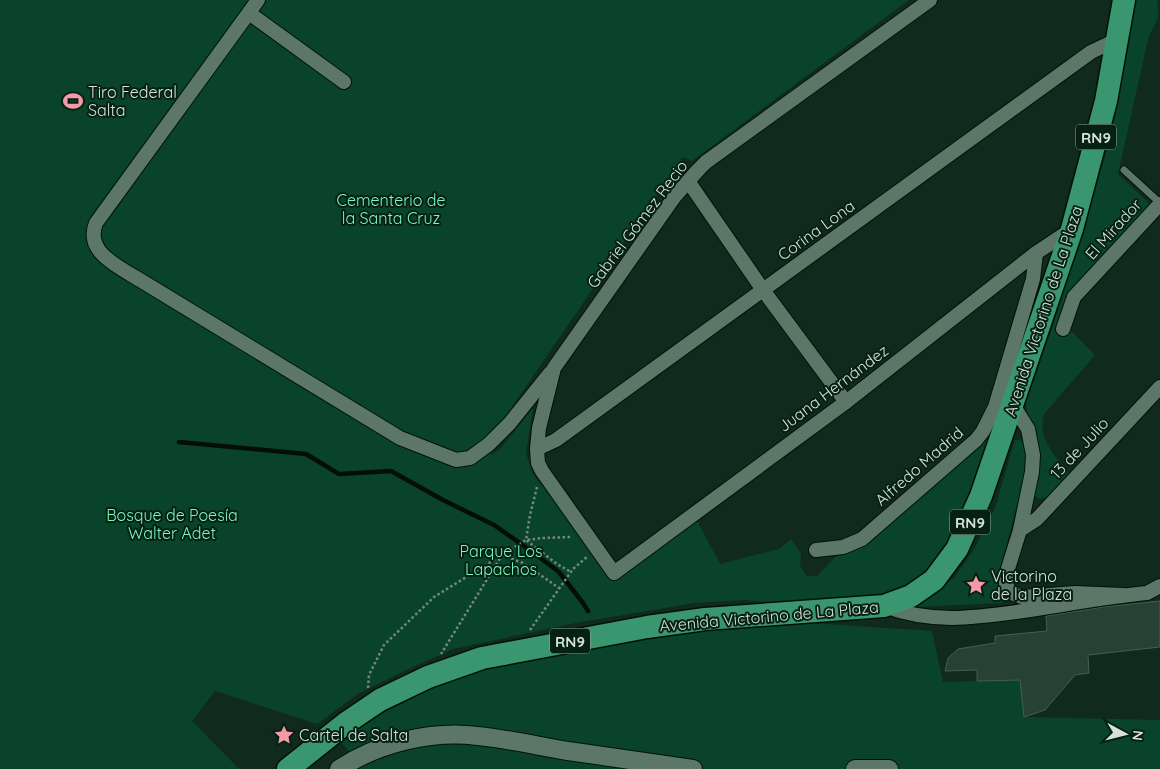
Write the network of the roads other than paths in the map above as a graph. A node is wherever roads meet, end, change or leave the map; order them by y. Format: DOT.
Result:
graph roads {
  1 [pos="258,0"];
  2 [pos="930,0"];
  3 [pos="1124,0"];
  4 [pos="249,13"];
  5 [pos="1116,43"];
  6 [pos="344,82"];
  7 [pos="1124,170"];
  8 [pos="688,181"];
  9 [pos="1160,203"];
  10 [pos="1072,229"];
  11 [pos="1036,253"];
  12 [pos="763,290"];
  13 [pos="1063,329"];
  14 [pos="554,368"];
  15 [pos="1160,387"];
  16 [pos="846,402"];
  17 [pos="1013,405"];
  18 [pos="537,449"];
  19 [pos="1020,530"];
  20 [pos="596,549"];
  21 [pos="816,550"];
  22 [pos="1160,586"];
  23 [pos="1123,595"];
  24 [pos="884,606"];
  25 [pos="288,769"];
  26 [pos="339,769"];
  27 [pos="693,769"];
  28 [pos="855,769"];
  29 [pos="889,769"];
  1 -- 4 [label="street"];
  2 -- 8 [label="street, Gabriel Gómez Recio"];
  3 -- 5 [label="highway, Avenida Victorino de La Plaza / RN9"];
  4 -- 6 [label="street"];
  4 -- 14 [label="street"];
  5 -- 10 [label="highway, Avenida Victorino de La Plaza / RN9"];
  5 -- 12 [label="street, Corina Lona"];
  7 -- 9 [label="lane"];
  8 -- 12 [label="street"];
  8 -- 14 [label="street, Gabriel Gómez Recio"];
  9 -- 13 [label="street, El Mirador"];
  10 -- 11 [label="street, Juana Hernández"];
  10 -- 17 [label="highway, Avenida Victorino de La Plaza / RN9"];
  11 -- 16 [label="street, Juana Hernández"];
  11 -- 21 [label="street, Alfredo Madrid"];
  12 -- 16 [label="street"];
  12 -- 18 [label="street, Corina Lona"];
  14 -- 18 [label="street, Gabriel Gómez Recio"];
  15 -- 19 [label="street, 13 de Julio"];
  16 -- 20 [label="street, Juana Hernández"];
  17 -- 19 [label="street"];
  17 -- 24 [label="highway, Avenida Victorino de La Plaza / RN9"];
  18 -- 20 [label="street, Gabriel Gómez Recio"];
  19 -- 23 [label="street"];
  22 -- 23 [label="street"];
  23 -- 24 [label="street"];
  24 -- 25 [label="highway, Avenida Victorino de La Plaza / RN9"];
  26 -- 27 [label="street"];
  28 -- 29 [label="street"];
}
